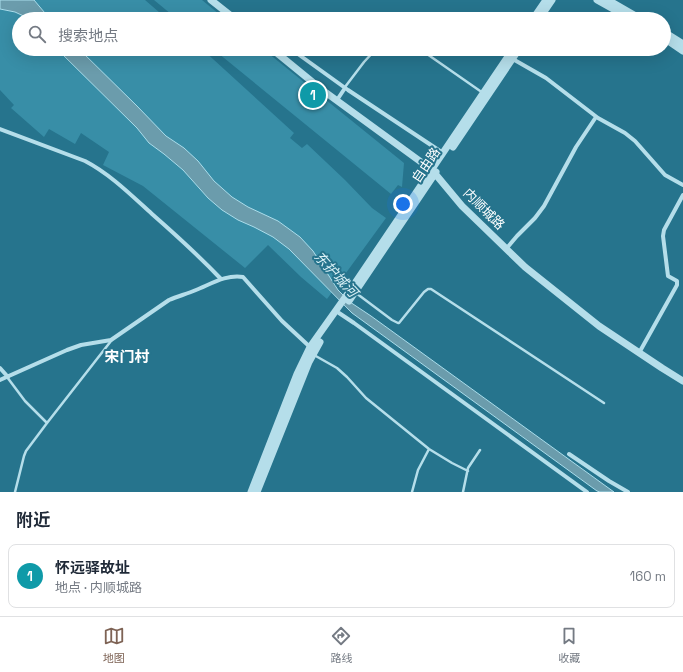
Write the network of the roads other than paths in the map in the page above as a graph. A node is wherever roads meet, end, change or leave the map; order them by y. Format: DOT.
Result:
graph roads {
  1 [pos="211,0"];
  2 [pos="546,0"];
  3 [pos="552,0"];
  4 [pos="597,0"];
  5 [pos="608,0"];
  6 [pos="226,12"];
  7 [pos="538,12"];
  8 [pos="544,12"];
  9 [pos="618,12"];
  10 [pos="629,12"];
  11 [pos="671,36"];
  12 [pos="671,43"];
  13 [pos="683,44"];
  14 [pos="683,51"];
  15 [pos="281,56"];
  16 [pos="301,56"];
  17 [pos="370,56"];
  18 [pos="430,56"];
  19 [pos="510,58"];
  20 [pos="345,88"];
  21 [pos="483,93"];
  22 [pos="337,100"];
  23 [pos="596,116"];
  24 [pos="0,129"];
  25 [pos="443,153"];
  26 [pos="433,172"];
  27 [pos="683,185"];
  28 [pos="683,195"];
  29 [pos="506,249"];
  30 [pos="220,280"];
  31 [pos="352,293"];
  32 [pos="340,310"];
  33 [pos="111,340"];
  34 [pos="311,350"];
  35 [pos="639,353"];
  36 [pos="0,368"];
  37 [pos="7,377"];
  38 [pos="0,380"];
  39 [pos="683,381"];
  40 [pos="604,403"];
  41 [pos="47,423"];
  42 [pos="429,449"];
  43 [pos="480,450"];
  44 [pos="569,454"];
  45 [pos="468,471"];
  46 [pos="15,492"];
  47 [pos="251,492"];
  48 [pos="257,492"];
  49 [pos="412,492"];
  50 [pos="463,492"];
  51 [pos="587,492"];
  52 [pos="628,492"];
  1 -- 6 [label="street"];
  2 -- 7 [label="street"];
  3 -- 8 [label="street"];
  4 -- 9 [label="street"];
  5 -- 10 [label="street"];
  11 -- 13 [label="street"];
  12 -- 14 [label="street"];
  15 -- 22 [label="street, 内顺城路"];
  16 -- 20 [label="street"];
  17 -- 20 [label="lane"];
  18 -- 21 [label="lane"];
  19 -- 21 [label="street, 自由路"];
  19 -- 23 [label="street"];
  19 -- 26 [label="street, 自由路"];
  20 -- 22 [label="street"];
  20 -- 25 [label="street"];
  21 -- 25 [label="street, 自由路"];
  22 -- 26 [label="street, 内顺城路"];
  23 -- 27 [label="street"];
  23 -- 29 [label="street"];
  24 -- 30 [label="street"];
  25 -- 26 [label="street, 自由路"];
  26 -- 29 [label="street, 内顺城路"];
  26 -- 31 [label="street, 自由路"];
  28 -- 35 [label="street"];
  29 -- 35 [label="street, 内顺城路"];
  30 -- 33 [label="street"];
  30 -- 34 [label="street"];
  31 -- 32 [label="street, 自由路"];
  31 -- 40 [label="lane"];
  32 -- 34 [label="street, 自由路"];
  32 -- 51 [label="street"];
  33 -- 37 [label="street"];
  33 -- 41 [label="lane"];
  34 -- 42 [label="lane"];
  34 -- 47 [label="street"];
  34 -- 48 [label="street"];
  35 -- 39 [label="street, 内顺城路"];
  36 -- 37 [label="street"];
  37 -- 38 [label="street"];
  37 -- 41 [label="lane"];
  41 -- 46 [label="lane"];
  42 -- 45 [label="lane"];
  42 -- 49 [label="lane"];
  43 -- 45 [label="lane"];
  44 -- 52 [label="street"];
  45 -- 50 [label="lane"];
}
